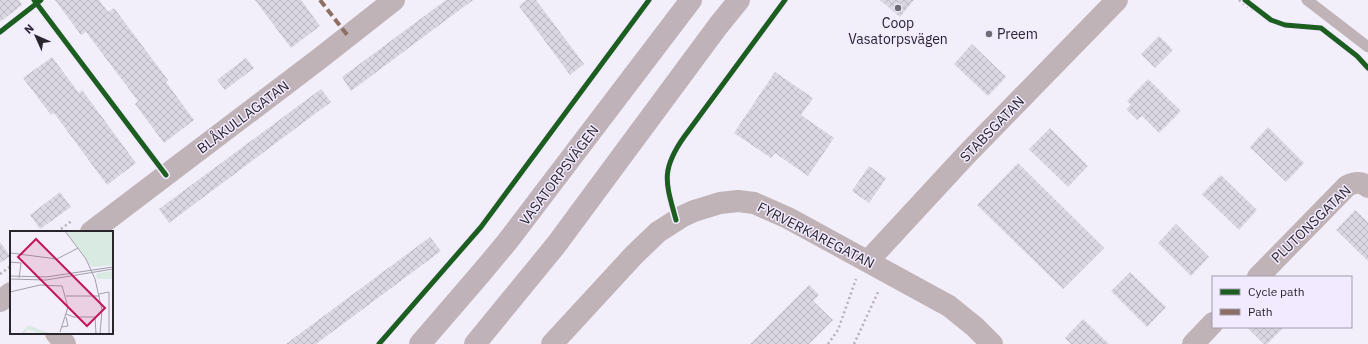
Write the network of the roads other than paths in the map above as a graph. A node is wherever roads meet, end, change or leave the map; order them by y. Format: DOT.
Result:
graph roads {
  1 [pos="394,0"];
  2 [pos="691,0"];
  3 [pos="730,0"];
  4 [pos="739,0"];
  5 [pos="1117,0"];
  6 [pos="1307,0"];
  7 [pos="718,26"];
  8 [pos="1368,47"];
  9 [pos="1368,187"];
  10 [pos="92,231"];
  11 [pos="866,260"];
  12 [pos="1259,276"];
  13 [pos="10,294"];
  14 [pos="0,301"];
  15 [pos="1212,324"];
  16 [pos="57,334"];
  17 [pos="65,344"];
  18 [pos="420,344"];
  19 [pos="475,344"];
  20 [pos="552,344"];
  21 [pos="992,344"];
  22 [pos="1193,344"];
  1 -- 10 [label="street, BLÅKULLAGATAN"];
  2 -- 18 [label="main road, VASATORPSVÄGEN"];
  3 -- 7 [label="lane"];
  4 -- 7 [label="main road"];
  5 -- 11 [label="street, STABSGATAN"];
  6 -- 8 [label="lane"];
  7 -- 19 [label="main road"];
  9 -- 12 [label="street, PLUTONSGATAN"];
  11 -- 20 [label="street, FYRVERKAREGATAN"];
  11 -- 21 [label="street, FYRVERKAREGATAN"];
  13 -- 14 [label="street"];
  15 -- 22 [label="street"];
  16 -- 17 [label="street"];
}
